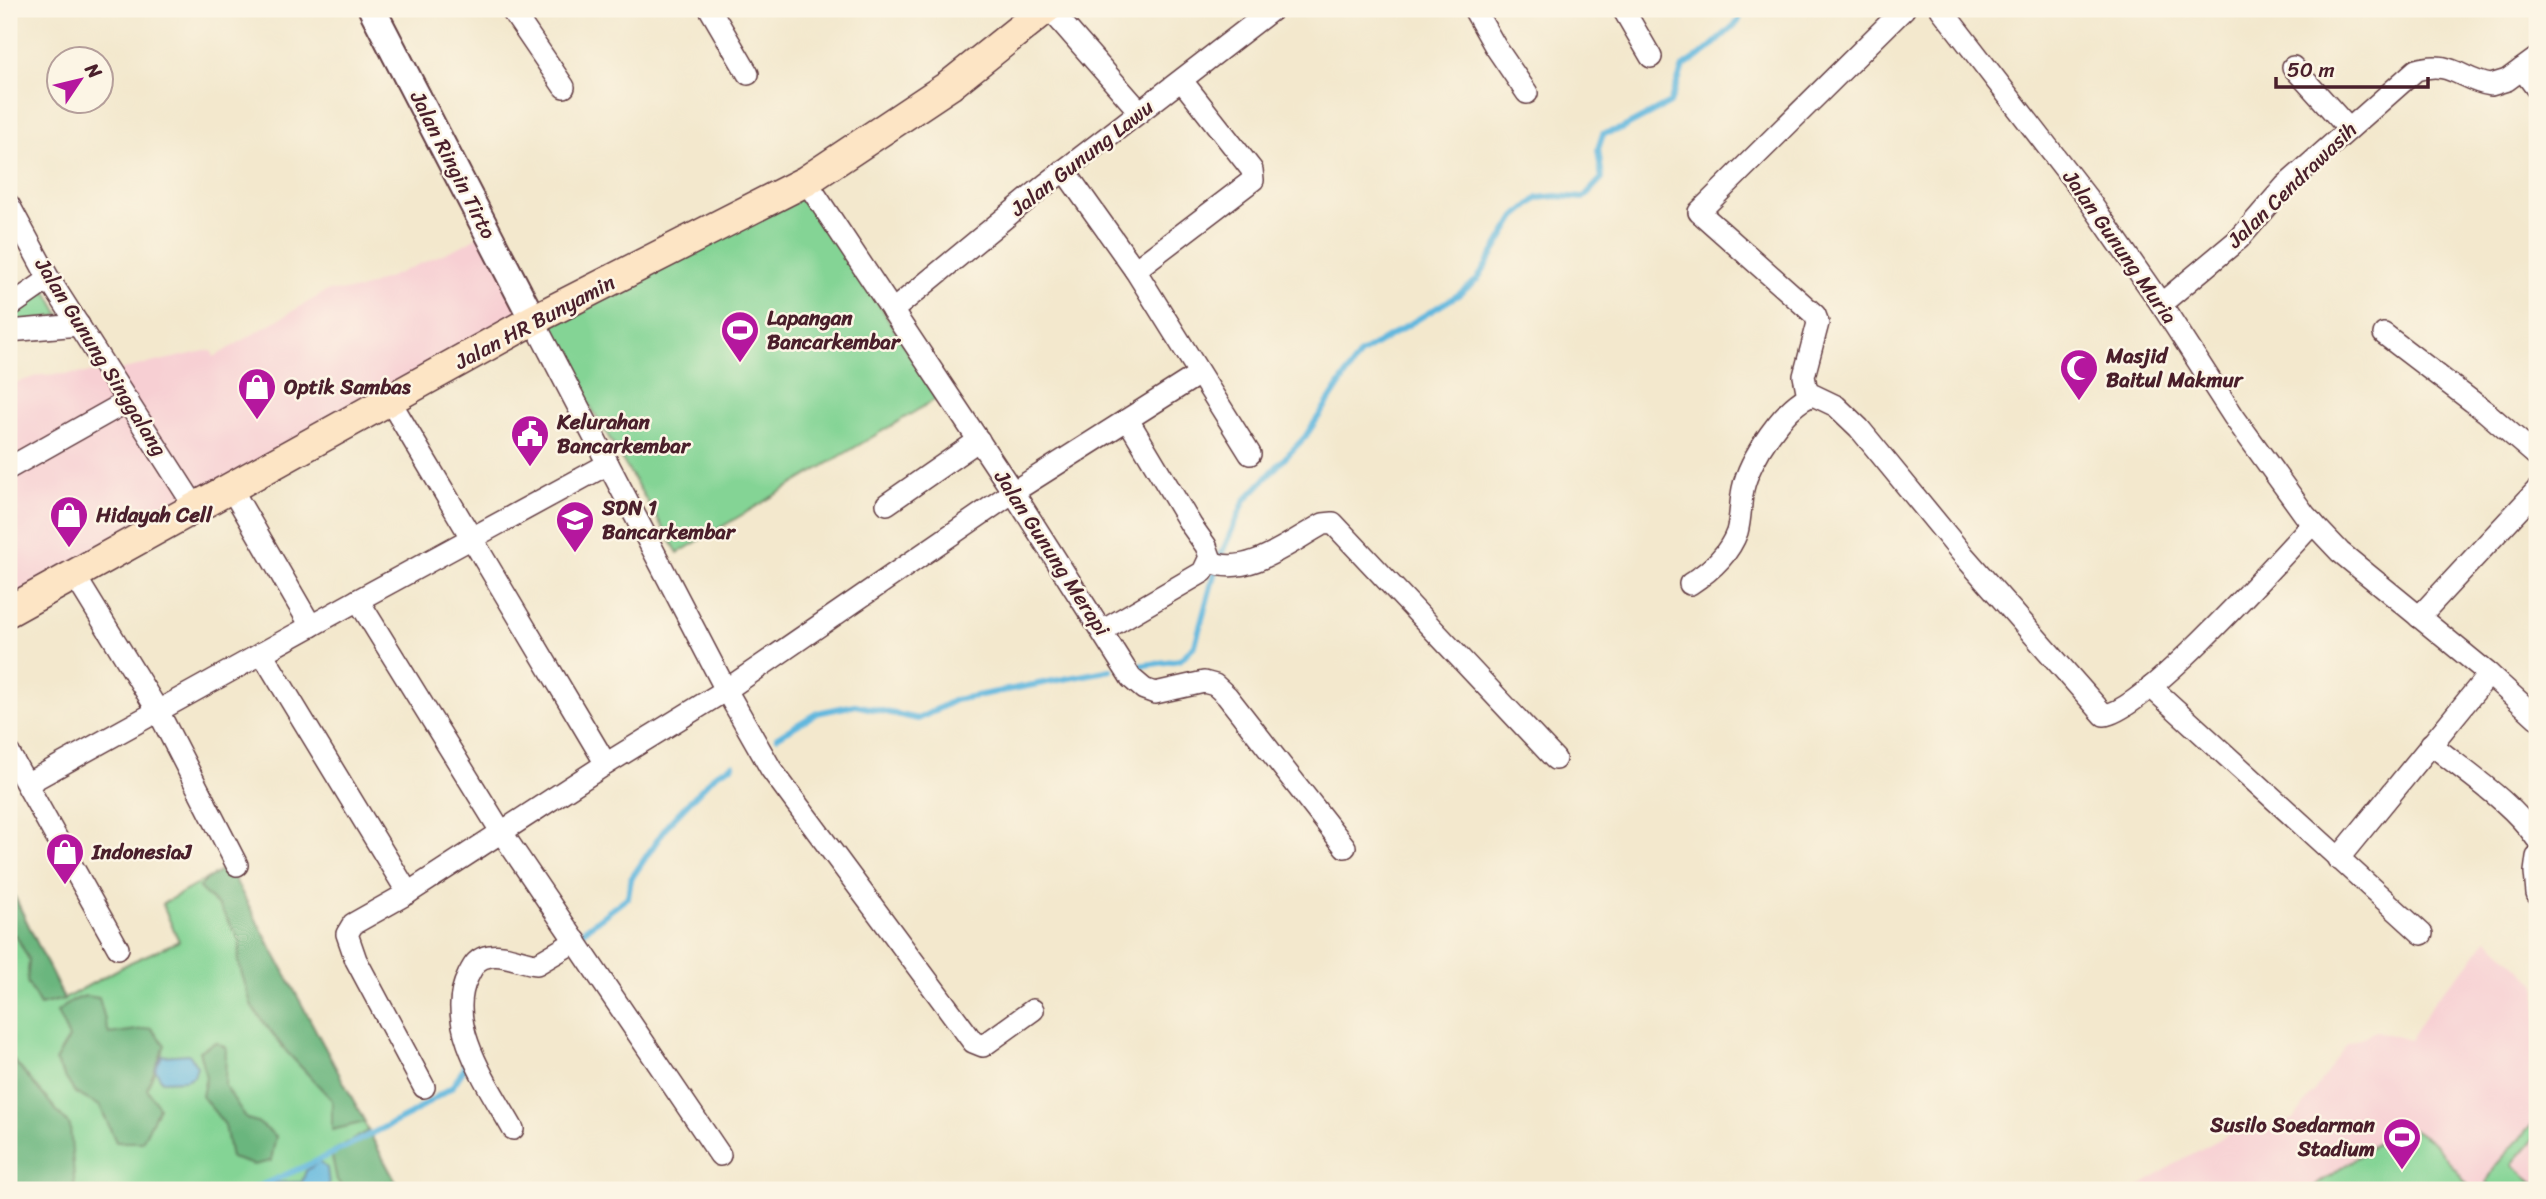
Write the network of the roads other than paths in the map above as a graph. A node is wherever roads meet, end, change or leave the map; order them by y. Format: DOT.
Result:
graph roads {
  1 [pos="511,9"];
  2 [pos="710,9"];
  3 [pos="1048,9"];
  4 [pos="1273,9"];
  5 [pos="1474,9"];
  6 [pos="1623,9"];
  7 [pos="1904,9"];
  8 [pos="1941,9"];
  9 [pos="381,11"];
  10 [pos="1651,57"];
  11 [pos="2530,63"];
  12 [pos="2292,66"];
  13 [pos="748,74"];
  14 [pos="1182,80"];
  15 [pos="564,87"];
  16 [pos="2537,89"];
  17 [pos="1527,93"];
  18 [pos="1140,112"];
  19 [pos="2348,128"];
  20 [pos="1064,170"];
  21 [pos="806,181"];
  22 [pos="9,205"];
  23 [pos="1135,270"];
  24 [pos="49,279"];
  25 [pos="2161,304"];
  26 [pos="9,307"];
  27 [pos="892,311"];
  28 [pos="533,320"];
  29 [pos="79,325"];
  30 [pos="9,331"];
  31 [pos="2384,334"];
  32 [pos="1199,374"];
  33 [pos="1808,396"];
  34 [pos="128,401"];
  35 [pos="390,401"];
  36 [pos="1128,420"];
  37 [pos="979,440"];
  38 [pos="1250,454"];
  39 [pos="2537,456"];
  40 [pos="608,464"];
  41 [pos="9,468"];
  42 [pos="231,488"];
  43 [pos="2537,490"];
  44 [pos="1013,492"];
  45 [pos="887,503"];
  46 [pos="195,507"];
  47 [pos="2313,523"];
  48 [pos="471,538"];
  49 [pos="1215,564"];
  50 [pos="75,576"];
  51 [pos="1690,584"];
  52 [pos="358,600"];
  53 [pos="9,611"];
  54 [pos="2419,617"];
  55 [pos="311,626"];
  56 [pos="1101,631"];
  57 [pos="262,653"];
  58 [pos="2489,674"];
  59 [pos="2151,687"];
  60 [pos="726,690"];
  61 [pos="158,711"];
  62 [pos="2537,718"];
  63 [pos="2431,744"];
  64 [pos="9,752"];
  65 [pos="1555,759"];
  66 [pos="606,764"];
  67 [pos="28,783"];
  68 [pos="502,833"];
  69 [pos="2537,839"];
  70 [pos="1346,847"];
  71 [pos="2537,857"];
  72 [pos="2338,859"];
  73 [pos="237,865"];
  74 [pos="408,893"];
  75 [pos="2537,894"];
  76 [pos="2422,934"];
  77 [pos="576,942"];
  78 [pos="118,948"];
  79 [pos="1032,1010"];
  80 [pos="424,1087"];
  81 [pos="513,1129"];
  82 [pos="720,1155"];
  1 -- 15 [label="street"];
  2 -- 13 [label="street"];
  3 -- 18 [label="street"];
  3 -- 21 [label="main road, Jalan HR Bunyamin"];
  4 -- 14 [label="street, Jalan Gunung Lawu"];
  5 -- 17 [label="street"];
  6 -- 10 [label="street"];
  7 -- 33 [label="street"];
  8 -- 25 [label="street, Jalan Gunung Muria"];
  9 -- 28 [label="street, Jalan Ringin Tirto"];
  11 -- 16 [label="street"];
  11 -- 19 [label="street, Jalan Cendrawasih"];
  12 -- 19 [label="street"];
  14 -- 18 [label="street, Jalan Gunung Lawu"];
  14 -- 23 [label="street"];
  18 -- 20 [label="street, Jalan Gunung Lawu"];
  19 -- 25 [label="street, Jalan Cendrawasih"];
  20 -- 23 [label="street"];
  20 -- 27 [label="street, Jalan Gunung Lawu"];
  21 -- 27 [label="street, Jalan Gunung Merapi"];
  21 -- 28 [label="main road, Jalan HR Bunyamin"];
  22 -- 24 [label="street, Jalan Gunung Singgalang"];
  23 -- 32 [label="street"];
  24 -- 26 [label="street"];
  24 -- 29 [label="street, Jalan Gunung Singgalang"];
  25 -- 47 [label="street, Jalan Gunung Muria"];
  27 -- 37 [label="street, Jalan Gunung Merapi"];
  28 -- 35 [label="main road, Jalan HR Bunyamin"];
  28 -- 40 [label="street"];
  29 -- 30 [label="street"];
  29 -- 34 [label="street, Jalan Gunung Singgalang"];
  31 -- 39 [label="street"];
  32 -- 36 [label="street"];
  32 -- 38 [label="street"];
  33 -- 51 [label="street"];
  33 -- 59 [label="street"];
  34 -- 41 [label="street"];
  34 -- 46 [label="street, Jalan Gunung Singgalang"];
  35 -- 42 [label="main road, Jalan HR Bunyamin"];
  35 -- 48 [label="street"];
  36 -- 44 [label="street"];
  36 -- 49 [label="street"];
  37 -- 44 [label="street, Jalan Gunung Merapi"];
  37 -- 45 [label="street"];
  40 -- 48 [label="street"];
  40 -- 60 [label="street"];
  42 -- 46 [label="main road, Jalan HR Bunyamin"];
  42 -- 55 [label="street"];
  43 -- 54 [label="street"];
  44 -- 56 [label="street, Jalan Gunung Merapi"];
  44 -- 60 [label="street"];
  46 -- 50 [label="main road, Jalan HR Bunyamin"];
  47 -- 54 [label="street, Jalan Gunung Muria"];
  47 -- 59 [label="street"];
  48 -- 52 [label="street"];
  48 -- 66 [label="street"];
  49 -- 56 [label="street"];
  49 -- 65 [label="street"];
  50 -- 53 [label="main road, Jalan HR Bunyamin"];
  50 -- 61 [label="street"];
  52 -- 55 [label="street"];
  52 -- 68 [label="street"];
  54 -- 58 [label="street, Jalan Gunung Muria"];
  55 -- 57 [label="street"];
  56 -- 70 [label="street, Jalan Gunung Merapi"];
  57 -- 61 [label="street"];
  57 -- 74 [label="street"];
  58 -- 62 [label="street, Jalan Gunung Muria"];
  58 -- 63 [label="street"];
  59 -- 72 [label="street"];
  60 -- 66 [label="street"];
  60 -- 79 [label="street"];
  61 -- 67 [label="street"];
  61 -- 73 [label="street"];
  63 -- 69 [label="street"];
  63 -- 72 [label="street"];
  64 -- 67 [label="street"];
  66 -- 68 [label="street"];
  67 -- 78 [label="street"];
  68 -- 74 [label="street"];
  68 -- 77 [label="street"];
  71 -- 75 [label="street"];
  72 -- 76 [label="street"];
  74 -- 80 [label="street"];
  77 -- 81 [label="street"];
  77 -- 82 [label="street"];
}
